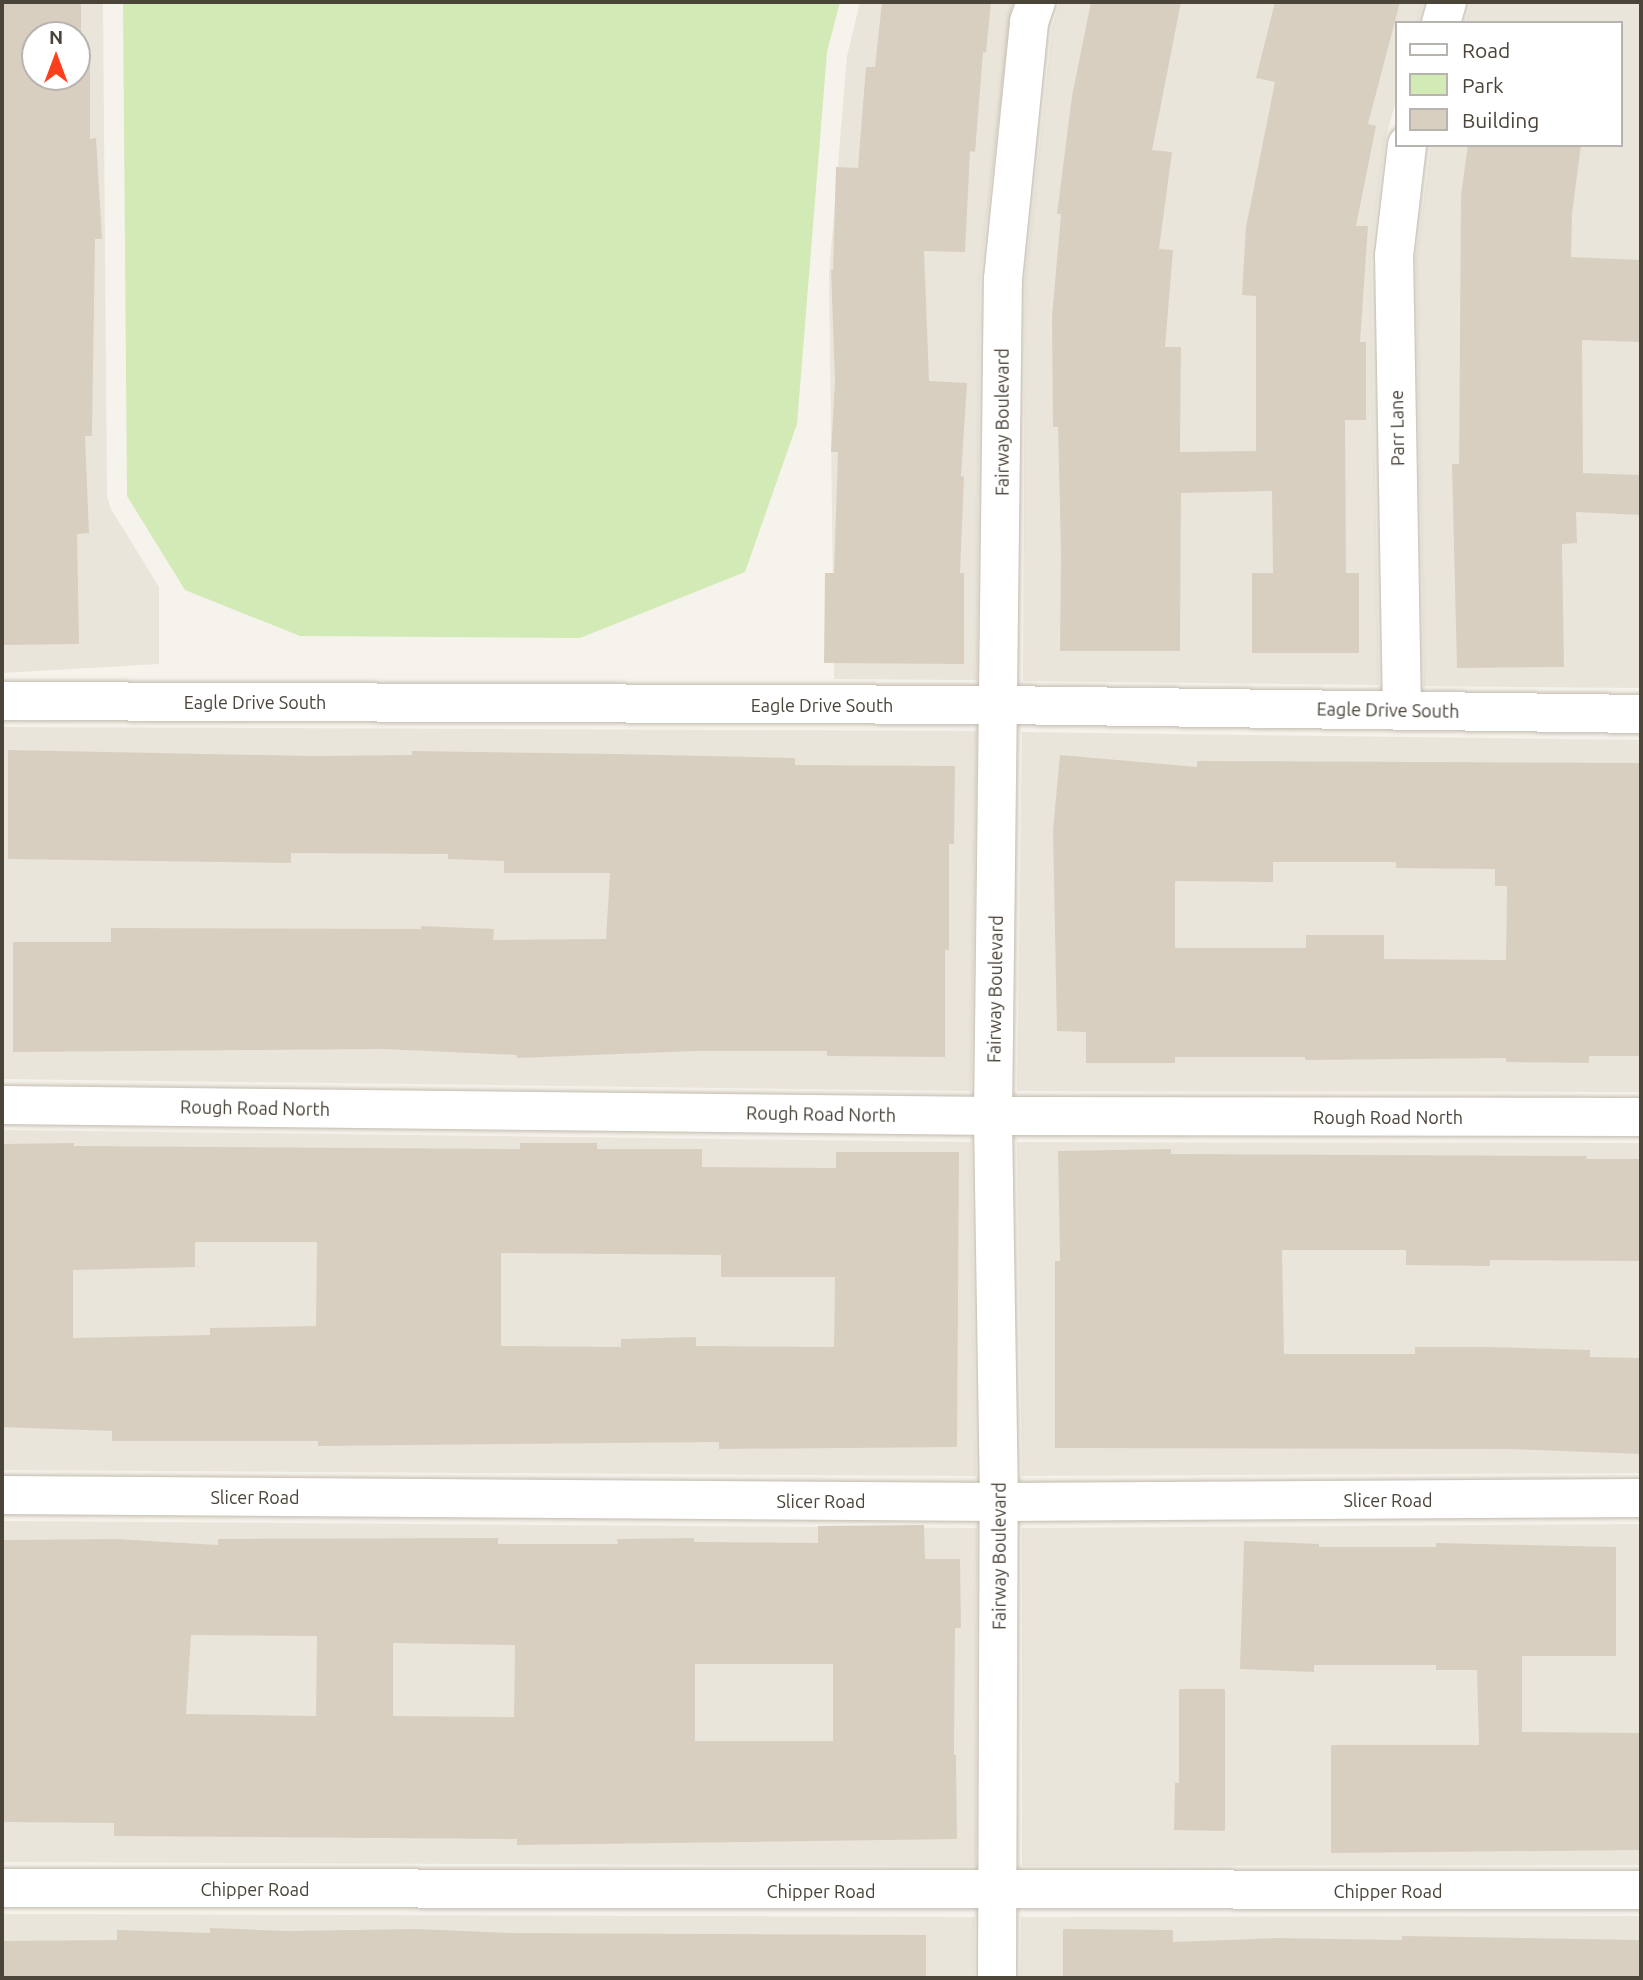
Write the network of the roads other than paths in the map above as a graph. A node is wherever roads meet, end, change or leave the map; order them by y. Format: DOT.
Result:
graph roads {
  1 [pos="1036,2"];
  2 [pos="1447,2"];
  3 [pos="1442,21"];
  4 [pos="1407,147"];
  5 [pos="2,701"];
  6 [pos="999,705"];
  7 [pos="1402,711"];
  8 [pos="1641,714"];
  9 [pos="2,1105"];
  10 [pos="993,1116"];
  11 [pos="1641,1117"];
  12 [pos="2,1495"];
  13 [pos="1641,1498"];
  14 [pos="999,1502"];
  15 [pos="2,1888"];
  16 [pos="1641,1890"];
  17 [pos="999,1892"];
  18 [pos="997,1978"];
  1 -- 6 [label="street, Fairway Boulevard"];
  2 -- 3 [label="street"];
  4 -- 7 [label="street, Parr Lane"];
  5 -- 6 [label="street, Eagle Drive South"];
  6 -- 7 [label="street, Eagle Drive South"];
  6 -- 10 [label="street, Fairway Boulevard"];
  7 -- 8 [label="street, Eagle Drive South"];
  9 -- 10 [label="street, Rough Road North"];
  10 -- 11 [label="street, Rough Road North"];
  10 -- 14 [label="street, Fairway Boulevard"];
  12 -- 14 [label="street, Slicer Road"];
  13 -- 14 [label="street, Slicer Road"];
  14 -- 17 [label="street, Fairway Boulevard"];
  15 -- 17 [label="street, Chipper Road"];
  16 -- 17 [label="street, Chipper Road"];
  17 -- 18 [label="street, Fairway Boulevard"];
}
